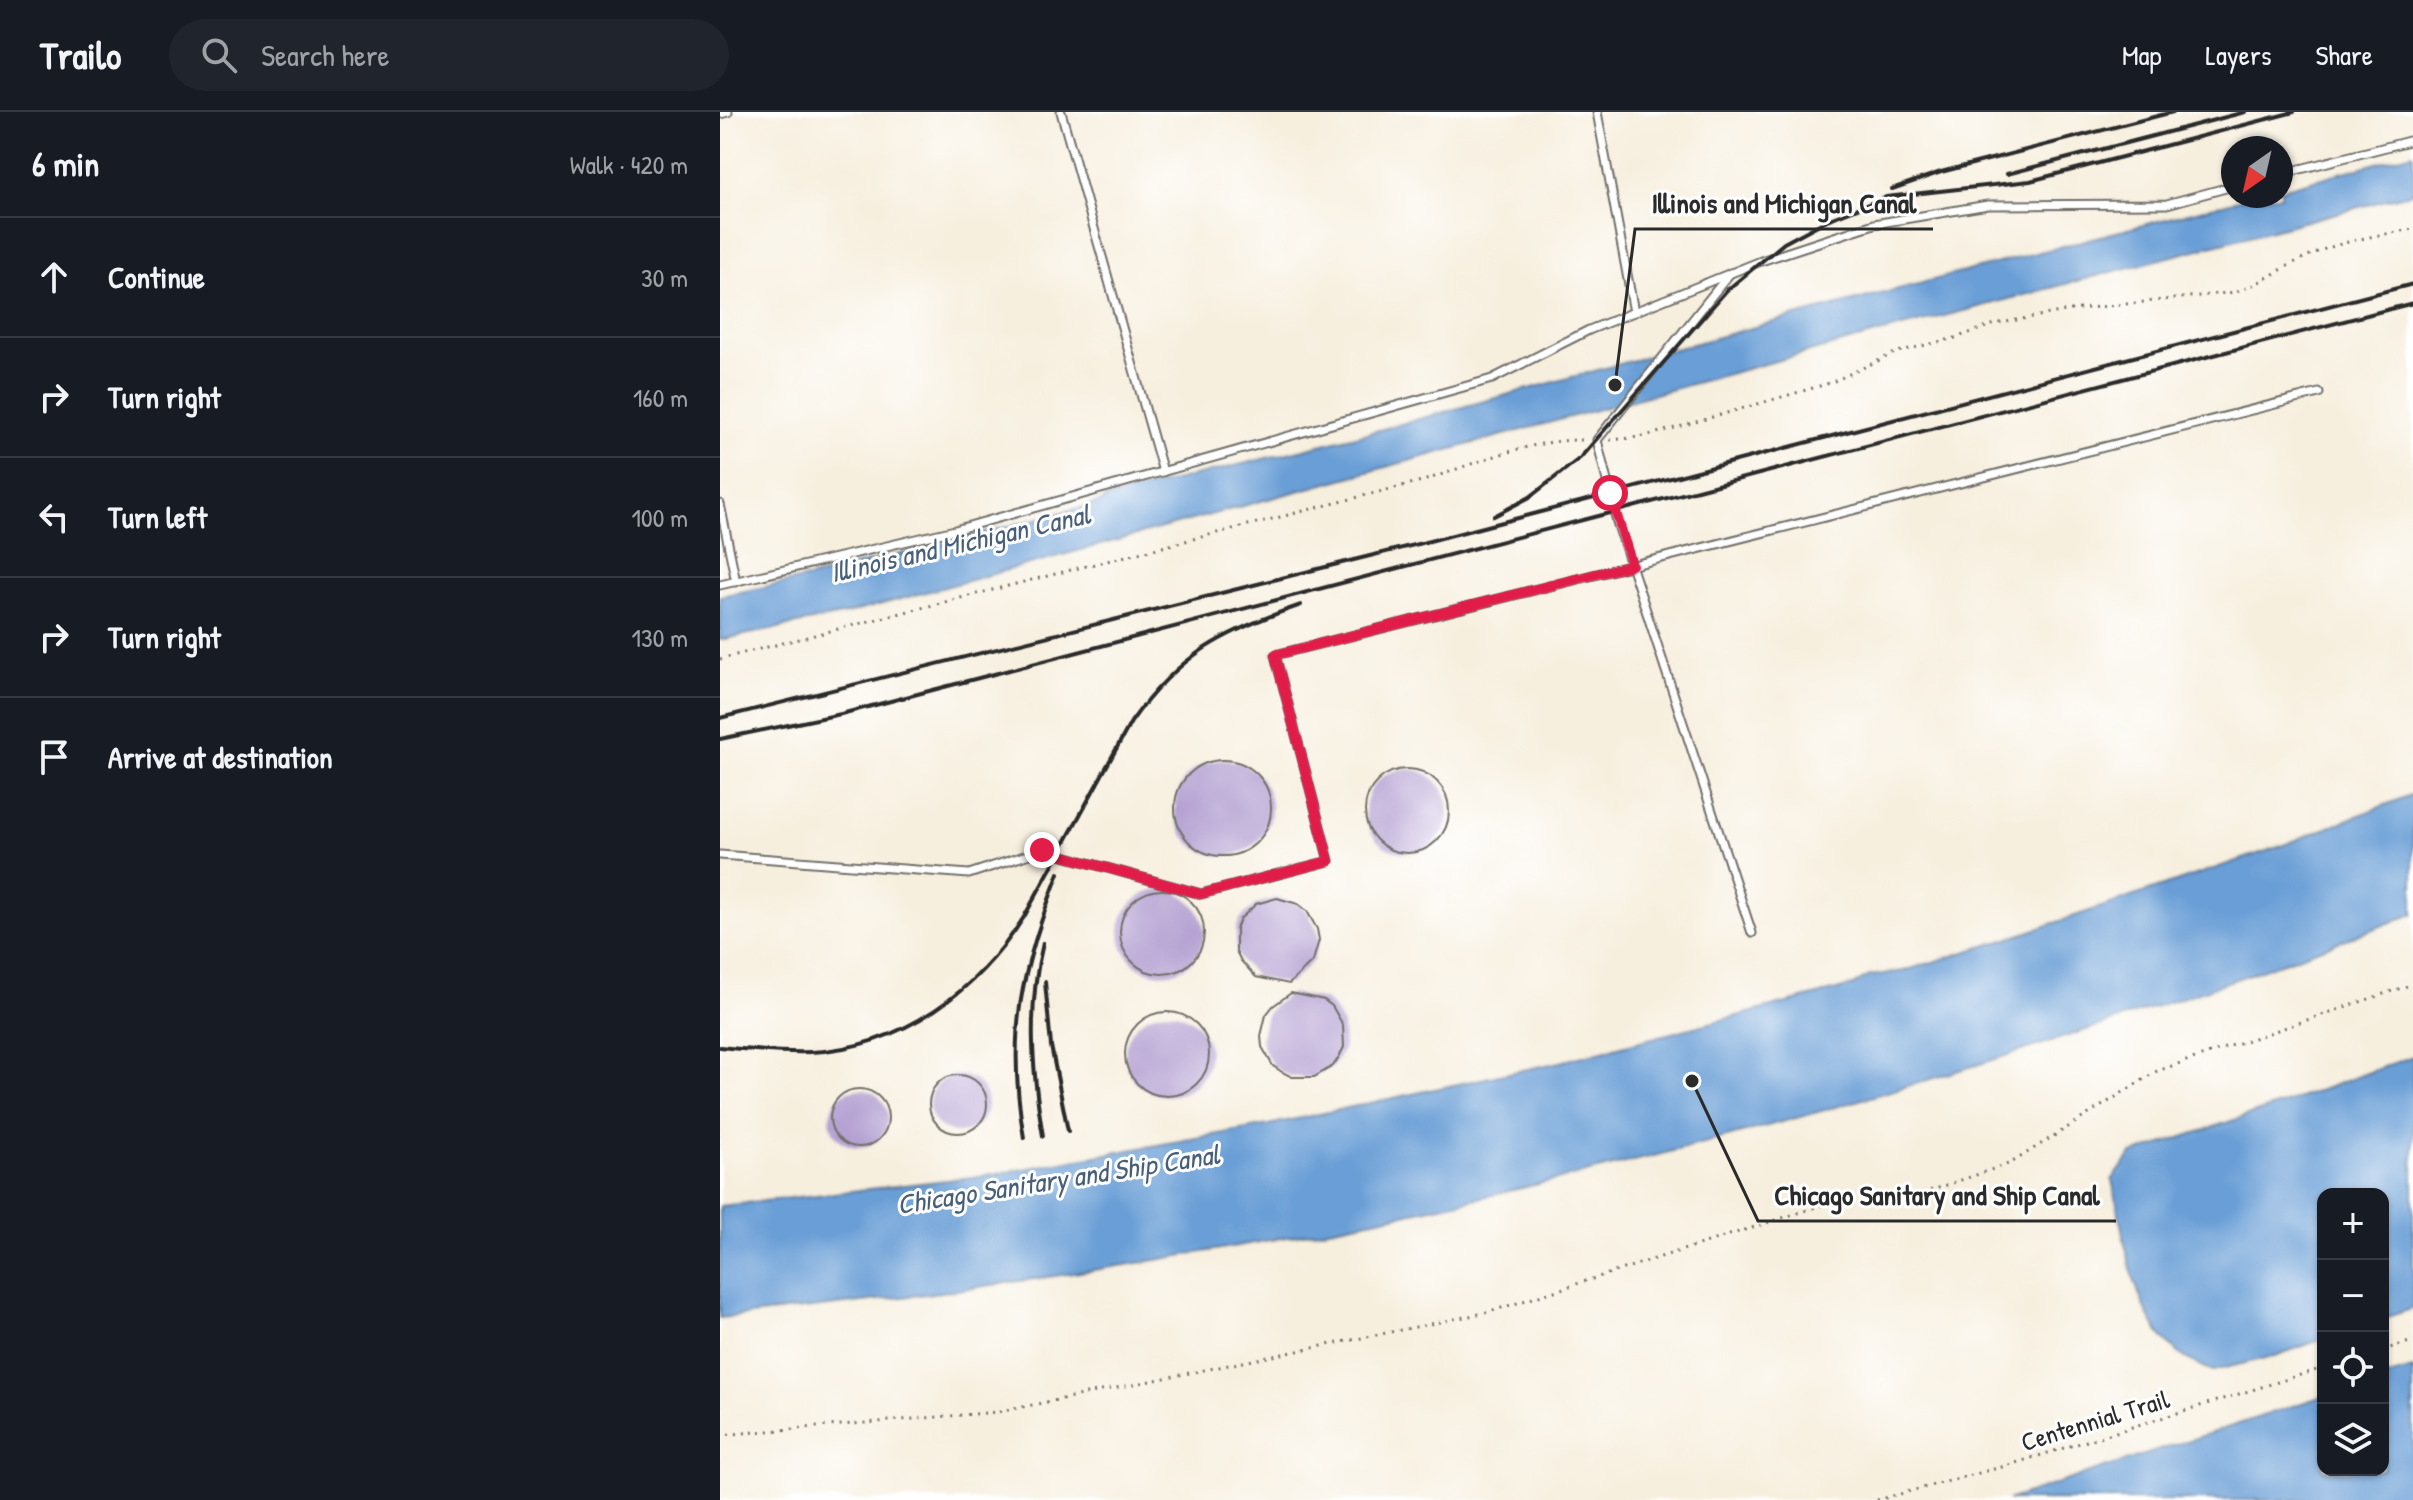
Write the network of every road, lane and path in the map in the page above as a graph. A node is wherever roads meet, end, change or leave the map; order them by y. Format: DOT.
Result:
graph roads {
  1 [pos="728,112"];
  2 [pos="1061,112"];
  3 [pos="1597,112"];
  4 [pos="720,114"];
  5 [pos="2413,140"];
  6 [pos="2293,171"];
  7 [pos="2221,189"];
  8 [pos="2413,229"];
  9 [pos="1730,273"];
  10 [pos="1634,312"];
  11 [pos="2319,393"];
  12 [pos="1597,440"];
  13 [pos="1163,472"];
  14 [pos="720,504"];
  15 [pos="1632,565"];
  16 [pos="736,582"];
  17 [pos="720,585"];
  18 [pos="720,659"];
  19 [pos="720,855"];
  20 [pos="1752,933"];
  21 [pos="2413,984"];
  22 [pos="2413,1341"];
  23 [pos="2389,1348"];
  24 [pos="2317,1370"];
  25 [pos="720,1435"];
  26 [pos="1877,1500"];
  1 -- 4 [label="lane"];
  2 -- 13 [label="lane"];
  3 -- 10 [label="lane"];
  5 -- 6 [label="lane"];
  7 -- 9 [label="lane"];
  8 -- 12 [label="path"];
  9 -- 10 [label="lane"];
  9 -- 12 [label="lane"];
  10 -- 13 [label="lane"];
  11 -- 15 [label="lane"];
  12 -- 15 [label="lane"];
  12 -- 18 [label="path"];
  13 -- 16 [label="lane"];
  14 -- 16 [label="lane"];
  15 -- 19 [label="lane"];
  15 -- 20 [label="lane"];
  16 -- 17 [label="lane"];
  21 -- 25 [label="path"];
  22 -- 23 [label="path"];
  24 -- 26 [label="path, Centennial Trail"];
}
